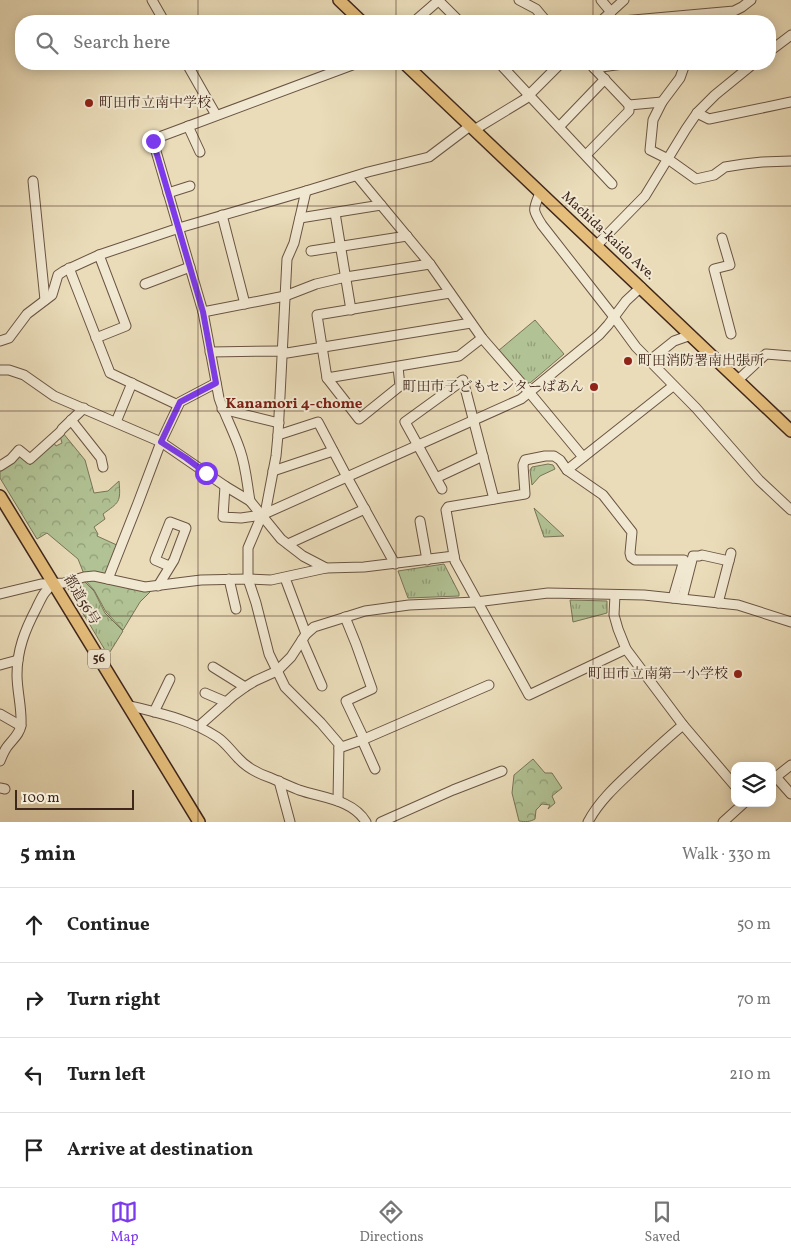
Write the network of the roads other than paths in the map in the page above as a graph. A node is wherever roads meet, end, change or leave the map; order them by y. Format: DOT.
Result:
graph roads {
  1 [pos="152,0"];
  2 [pos="339,0"];
  3 [pos="439,0"];
  4 [pos="519,0"];
  5 [pos="601,0"];
  6 [pos="624,0"];
  7 [pos="751,0"];
  8 [pos="611,12"];
  9 [pos="719,12"];
  10 [pos="161,15"];
  11 [pos="355,15"];
  12 [pos="422,15"];
  13 [pos="453,15"];
  14 [pos="540,15"];
  15 [pos="608,15"];
  16 [pos="687,15"];
  17 [pos="716,15"];
  18 [pos="791,35"];
  19 [pos="776,46"];
  20 [pos="190,70"];
  21 [pos="340,70"];
  22 [pos="411,70"];
  23 [pos="506,70"];
  24 [pos="554,70"];
  25 [pos="596,70"];
  26 [pos="682,70"];
  27 [pos="746,70"];
  28 [pos="605,79"];
  29 [pos="530,96"];
  30 [pos="662,102"];
  31 [pos="791,102"];
  32 [pos="629,105"];
  33 [pos="697,113"];
  34 [pos="216,115"];
  35 [pos="188,126"];
  36 [pos="559,127"];
  37 [pos="472,128"];
  38 [pos="200,152"];
  39 [pos="586,155"];
  40 [pos="668,159"];
  41 [pos="791,161"];
  42 [pos="357,176"];
  43 [pos="33,181"];
  44 [pos="612,184"];
  45 [pos="190,186"];
  46 [pos="306,191"];
  47 [pos="168,193"];
  48 [pos="540,193"];
  49 [pos="381,204"];
  50 [pos="335,212"];
  51 [pos="222,215"];
  52 [pos="300,218"];
  53 [pos="178,228"];
  54 [pos="407,236"];
  55 [pos="722,238"];
  56 [pos="340,246"];
  57 [pos="597,246"];
  58 [pos="311,252"];
  59 [pos="99,255"];
  60 [pos="430,264"];
  61 [pos="190,267"];
  62 [pos="69,268"];
  63 [pos="346,277"];
  64 [pos="150,279"];
  65 [pos="641,288"];
  66 [pos="450,293"];
  67 [pos="285,296"];
  68 [pos="45,300"];
  69 [pos="245,304"];
  70 [pos="351,310"];
  71 [pos="203,312"];
  72 [pos="614,317"];
  73 [pos="471,323"];
  74 [pos="731,334"];
  75 [pos="691,335"];
  76 [pos="96,338"];
  77 [pos="482,338"];
  78 [pos="0,341"];
  79 [pos="322,347"];
  80 [pos="210,352"];
  81 [pos="283,352"];
  82 [pos="791,356"];
  83 [pos="649,361"];
  84 [pos="398,367"];
  85 [pos="0,370"];
  86 [pos="327,378"];
  87 [pos="738,380"];
  88 [pos="216,383"];
  89 [pos="132,384"];
  90 [pos="673,386"];
  91 [pos="529,392"];
  92 [pos="178,405"];
  93 [pos="84,408"];
  94 [pos="222,409"];
  95 [pos="72,420"];
  96 [pos="473,420"];
  97 [pos="116,422"];
  98 [pos="279,423"];
  99 [pos="791,431"];
  100 [pos="278,435"];
  101 [pos="161,442"];
  102 [pos="418,445"];
  103 [pos="333,451"];
  104 [pos="483,456"];
  105 [pos="582,457"];
  106 [pos="0,466"];
  107 [pos="104,467"];
  108 [pos="567,470"];
  109 [pos="273,471"];
  110 [pos="347,477"];
  111 [pos="436,478"];
  112 [pos="225,486"];
  113 [pos="442,489"];
  114 [pos="0,496"];
  115 [pos="494,499"];
  116 [pos="250,501"];
  117 [pos="365,509"];
  118 [pos="791,510"];
  119 [pos="264,515"];
  120 [pos="420,521"];
  121 [pos="288,544"];
  122 [pos="454,556"];
  123 [pos="427,560"];
  124 [pos="395,564"];
  125 [pos="169,566"];
  126 [pos="326,568"];
  127 [pos="248,578"];
  128 [pos="285,578"];
  129 [pos="108,579"];
  130 [pos="229,579"];
  131 [pos="54,584"];
  132 [pos="158,586"];
  133 [pos="0,594"];
  134 [pos="615,595"];
  135 [pos="678,598"];
  136 [pos="476,602"];
  137 [pos="718,603"];
  138 [pos="236,609"];
  139 [pos="345,617"];
  140 [pos="791,622"];
  141 [pos="304,637"];
  142 [pos="626,649"];
  143 [pos="18,660"];
  144 [pos="0,666"];
  145 [pos="213,667"];
  146 [pos="277,671"];
  147 [pos="170,679"];
  148 [pos="318,683"];
  149 [pos="490,685"];
  150 [pos="246,687"];
  151 [pos="205,693"];
  152 [pos="226,702"];
  153 [pos="127,705"];
  154 [pos="154,712"];
  155 [pos="0,714"];
  156 [pos="683,725"];
  157 [pos="21,726"];
  158 [pos="199,726"];
  159 [pos="363,739"];
  160 [pos="339,748"];
  161 [pos="0,761"];
  162 [pos="791,765"];
  163 [pos="375,769"];
  164 [pos="502,771"];
  165 [pos="776,777"];
  166 [pos="731,781"];
  167 [pos="776,781"];
  168 [pos="278,782"];
  169 [pos="791,794"];
  170 [pos="338,801"];
  171 [pos="740,807"];
  172 [pos="198,822"];
  173 [pos="290,822"];
  174 [pos="366,822"];
  175 [pos="381,822"];
  176 [pos="588,822"];
  177 [pos="723,822"];
  1 -- 10 [label="street"];
  2 -- 11 [label="main road"];
  3 -- 12 [label="street"];
  3 -- 13 [label="street"];
  4 -- 14 [label="street"];
  5 -- 8 [label="street"];
  6 -- 8 [label="street"];
  7 -- 9 [label="street"];
  8 -- 15 [label="street"];
  9 -- 16 [label="street"];
  9 -- 17 [label="street"];
  18 -- 19 [label="street"];
  20 -- 34 [label="street"];
  21 -- 34 [label="street"];
  22 -- 37 [label="main road, Machida-kaido Ave."];
  23 -- 29 [label="street"];
  24 -- 29 [label="street"];
  25 -- 28 [label="street"];
  26 -- 30 [label="street"];
  27 -- 33 [label="street"];
  28 -- 32 [label="street"];
  28 -- 36 [label="street"];
  29 -- 36 [label="street"];
  29 -- 37 [label="street"];
  30 -- 32 [label="street"];
  30 -- 40 [label="street"];
  31 -- 33 [label="street"];
  32 -- 39 [label="street"];
  33 -- 40 [label="street"];
  34 -- 35 [label="street"];
  35 -- 38 [label="street"];
  35 -- 47 [label="street"];
  36 -- 39 [label="street"];
  37 -- 42 [label="street"];
  37 -- 48 [label="main road, Machida-kaido Ave."];
  39 -- 44 [label="street"];
  40 -- 41 [label="street"];
  40 -- 57 [label="street"];
  42 -- 46 [label="street"];
  42 -- 49 [label="street"];
  43 -- 68 [label="street"];
  45 -- 47 [label="street"];
  46 -- 51 [label="street"];
  46 -- 52 [label="street"];
  47 -- 53 [label="street"];
  48 -- 57 [label="main road, Machida-kaido Ave."];
  48 -- 72 [label="street"];
  49 -- 50 [label="street"];
  49 -- 54 [label="street"];
  50 -- 52 [label="street"];
  50 -- 56 [label="street"];
  51 -- 53 [label="street"];
  51 -- 69 [label="street"];
  52 -- 67 [label="street"];
  53 -- 59 [label="street"];
  53 -- 61 [label="street"];
  54 -- 56 [label="street"];
  54 -- 60 [label="street"];
  55 -- 74 [label="street"];
  56 -- 58 [label="street"];
  56 -- 63 [label="street"];
  57 -- 65 [label="main road, Machida-kaido Ave."];
  59 -- 62 [label="street"];
  59 -- 76 [label="street"];
  60 -- 63 [label="street"];
  60 -- 66 [label="street"];
  61 -- 64 [label="street"];
  61 -- 71 [label="street"];
  62 -- 68 [label="street"];
  62 -- 76 [label="street"];
  63 -- 67 [label="street"];
  63 -- 70 [label="street"];
  65 -- 72 [label="street"];
  65 -- 75 [label="main road, Machida-kaido Ave."];
  66 -- 70 [label="street"];
  66 -- 73 [label="street"];
  67 -- 69 [label="street"];
  67 -- 81 [label="street"];
  68 -- 78 [label="street"];
  69 -- 71 [label="street"];
  70 -- 79 [label="street"];
  71 -- 80 [label="street"];
  72 -- 83 [label="street"];
  72 -- 91 [label="street"];
  73 -- 77 [label="street"];
  73 -- 79 [label="street"];
  75 -- 83 [label="street"];
  75 -- 87 [label="main road, Machida-kaido Ave."];
  76 -- 89 [label="street"];
  77 -- 84 [label="street"];
  77 -- 91 [label="street"];
  79 -- 81 [label="street"];
  79 -- 86 [label="street"];
  80 -- 81 [label="street"];
  80 -- 88 [label="street"];
  81 -- 98 [label="street"];
  82 -- 87 [label="street"];
  83 -- 90 [label="street"];
  84 -- 86 [label="street"];
  84 -- 86 [label="street"];
  85 -- 93 [label="street"];
  87 -- 99 [label="main road, Machida-kaido Ave."];
  88 -- 92 [label="street"];
  88 -- 94 [label="street"];
  89 -- 92 [label="street"];
  89 -- 97 [label="street"];
  90 -- 105 [label="street"];
  90 -- 118 [label="street"];
  91 -- 96 [label="street"];
  91 -- 105 [label="street"];
  92 -- 101 [label="street"];
  93 -- 95 [label="street"];
  93 -- 97 [label="street"];
  94 -- 98 [label="street"];
  94 -- 116 [label="street"];
  95 -- 106 [label="street"];
  95 -- 107 [label="street"];
  96 -- 102 [label="street"];
  96 -- 102 [label="street"];
  96 -- 104 [label="street"];
  97 -- 101 [label="street"];
  98 -- 100 [label="street"];
  100 -- 103 [label="street"];
  100 -- 109 [label="street"];
  101 -- 112 [label="street"];
  101 -- 129 [label="street"];
  102 -- 110 [label="street"];
  102 -- 111 [label="street"];
  103 -- 109 [label="street"];
  103 -- 110 [label="street"];
  104 -- 111 [label="street"];
  104 -- 115 [label="street"];
  105 -- 108 [label="street"];
  108 -- 115 [label="street"];
  108 -- 135 [label="street"];
  109 -- 119 [label="street"];
  110 -- 117 [label="street"];
  110 -- 119 [label="street"];
  111 -- 113 [label="street"];
  112 -- 116 [label="street"];
  112 -- 119 [label="street"];
  114 -- 131 [label="main road, 都道56号 / 56"];
  115 -- 122 [label="street"];
  116 -- 119 [label="street"];
  117 -- 121 [label="street"];
  117 -- 124 [label="street"];
  119 -- 121 [label="street"];
  119 -- 127 [label="street"];
  120 -- 123 [label="street"];
  121 -- 126 [label="street"];
  122 -- 123 [label="street"];
  122 -- 136 [label="street"];
  123 -- 124 [label="street"];
  124 -- 126 [label="street"];
  125 -- 125 [label="street"];
  125 -- 132 [label="street"];
  126 -- 128 [label="street"];
  127 -- 128 [label="street"];
  127 -- 130 [label="street"];
  127 -- 146 [label="street"];
  128 -- 141 [label="street"];
  129 -- 131 [label="street"];
  129 -- 132 [label="street"];
  130 -- 132 [label="street"];
  130 -- 138 [label="street"];
  131 -- 133 [label="street"];
  131 -- 143 [label="street"];
  131 -- 153 [label="main road, 都道56号 / 56"];
  134 -- 135 [label="street"];
  134 -- 136 [label="street"];
  134 -- 142 [label="street"];
  135 -- 137 [label="street"];
  135 -- 137 [label="street"];
  136 -- 139 [label="street"];
  136 -- 142 [label="street"];
  137 -- 140 [label="street"];
  139 -- 141 [label="street"];
  139 -- 159 [label="street"];
  141 -- 146 [label="street"];
  141 -- 148 [label="street"];
  142 -- 156 [label="street"];
  143 -- 144 [label="street"];
  143 -- 157 [label="street"];
  145 -- 150 [label="street"];
  146 -- 150 [label="street"];
  146 -- 160 [label="street"];
  147 -- 154 [label="street"];
  149 -- 159 [label="street"];
  150 -- 152 [label="street"];
  151 -- 152 [label="street"];
  152 -- 158 [label="street"];
  153 -- 154 [label="street"];
  153 -- 172 [label="main road, 都道56号 / 56"];
  154 -- 158 [label="street"];
  155 -- 157 [label="street"];
  156 -- 166 [label="street"];
  156 -- 176 [label="street"];
  157 -- 161 [label="street"];
  158 -- 168 [label="street"];
  159 -- 160 [label="street"];
  159 -- 163 [label="street"];
  160 -- 170 [label="street"];
  162 -- 165 [label="street"];
  164 -- 175 [label="street"];
  167 -- 169 [label="street"];
  168 -- 170 [label="street"];
  168 -- 173 [label="street"];
  170 -- 174 [label="street"];
  171 -- 177 [label="street"];
}
